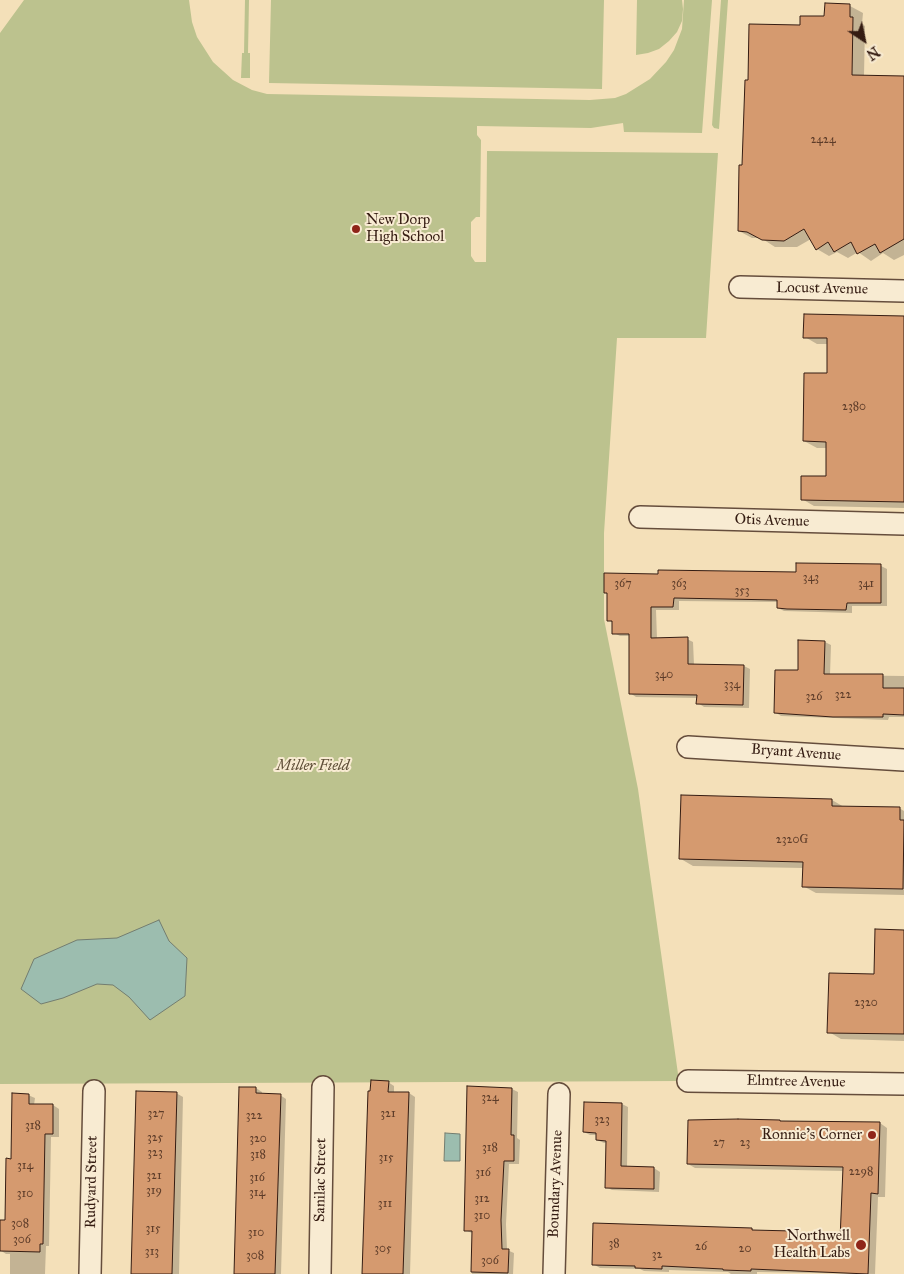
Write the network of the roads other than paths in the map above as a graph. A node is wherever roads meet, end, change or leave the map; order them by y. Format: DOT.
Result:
graph roads {
  1 [pos="740,288"];
  2 [pos="904,291"];
  3 [pos="640,517"];
  4 [pos="904,524"];
  5 [pos="688,747"];
  6 [pos="904,760"];
  7 [pos="688,1081"];
  8 [pos="904,1084"];
  9 [pos="323,1087"];
  10 [pos="94,1091"];
  11 [pos="559,1094"];
  12 [pos="90,1274"];
  13 [pos="320,1274"];
  14 [pos="554,1274"];
  1 -- 2 [label="street, Locust Avenue"];
  3 -- 4 [label="street, Otis Avenue"];
  5 -- 6 [label="street, Bryant Avenue"];
  7 -- 8 [label="street, Elmtree Avenue"];
  9 -- 13 [label="street, Sanilac Street"];
  10 -- 12 [label="street, Rudyard Street"];
  11 -- 14 [label="street, Boundary Avenue"];
}
